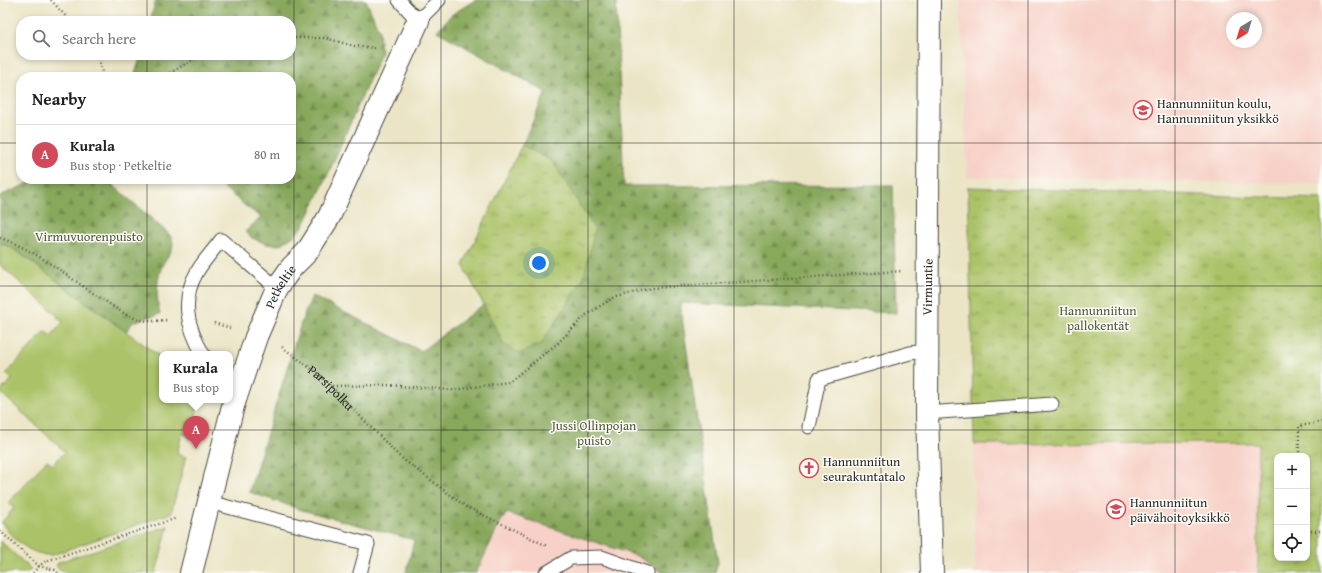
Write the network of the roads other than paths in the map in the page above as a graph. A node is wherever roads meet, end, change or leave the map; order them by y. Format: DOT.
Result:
graph roads {
  1 [pos="399,0"];
  2 [pos="439,0"];
  3 [pos="928,0"];
  4 [pos="418,21"];
  5 [pos="277,288"];
  6 [pos="201,351"];
  7 [pos="927,351"];
  8 [pos="233,398"];
  9 [pos="231,403"];
  10 [pos="1052,404"];
  11 [pos="927,413"];
  12 [pos="809,427"];
  13 [pos="209,502"];
  14 [pos="191,573"];
  15 [pos="360,573"];
  16 [pos="546,573"];
  17 [pos="647,573"];
  18 [pos="932,573"];
  1 -- 4 [label="lane"];
  2 -- 4 [label="lane"];
  3 -- 7 [label="street, Virmuntie"];
  4 -- 5 [label="street, Petkeltie"];
  5 -- 6 [label="lane"];
  5 -- 8 [label="street, Petkeltie"];
  7 -- 11 [label="street, Virmuntie"];
  7 -- 12 [label="lane"];
  9 -- 13 [label="street, Petkeltie"];
  10 -- 11 [label="lane"];
  11 -- 18 [label="street, Virmuntie"];
  13 -- 14 [label="street, Petkeltie"];
  13 -- 15 [label="lane"];
  16 -- 17 [label="lane"];
}
